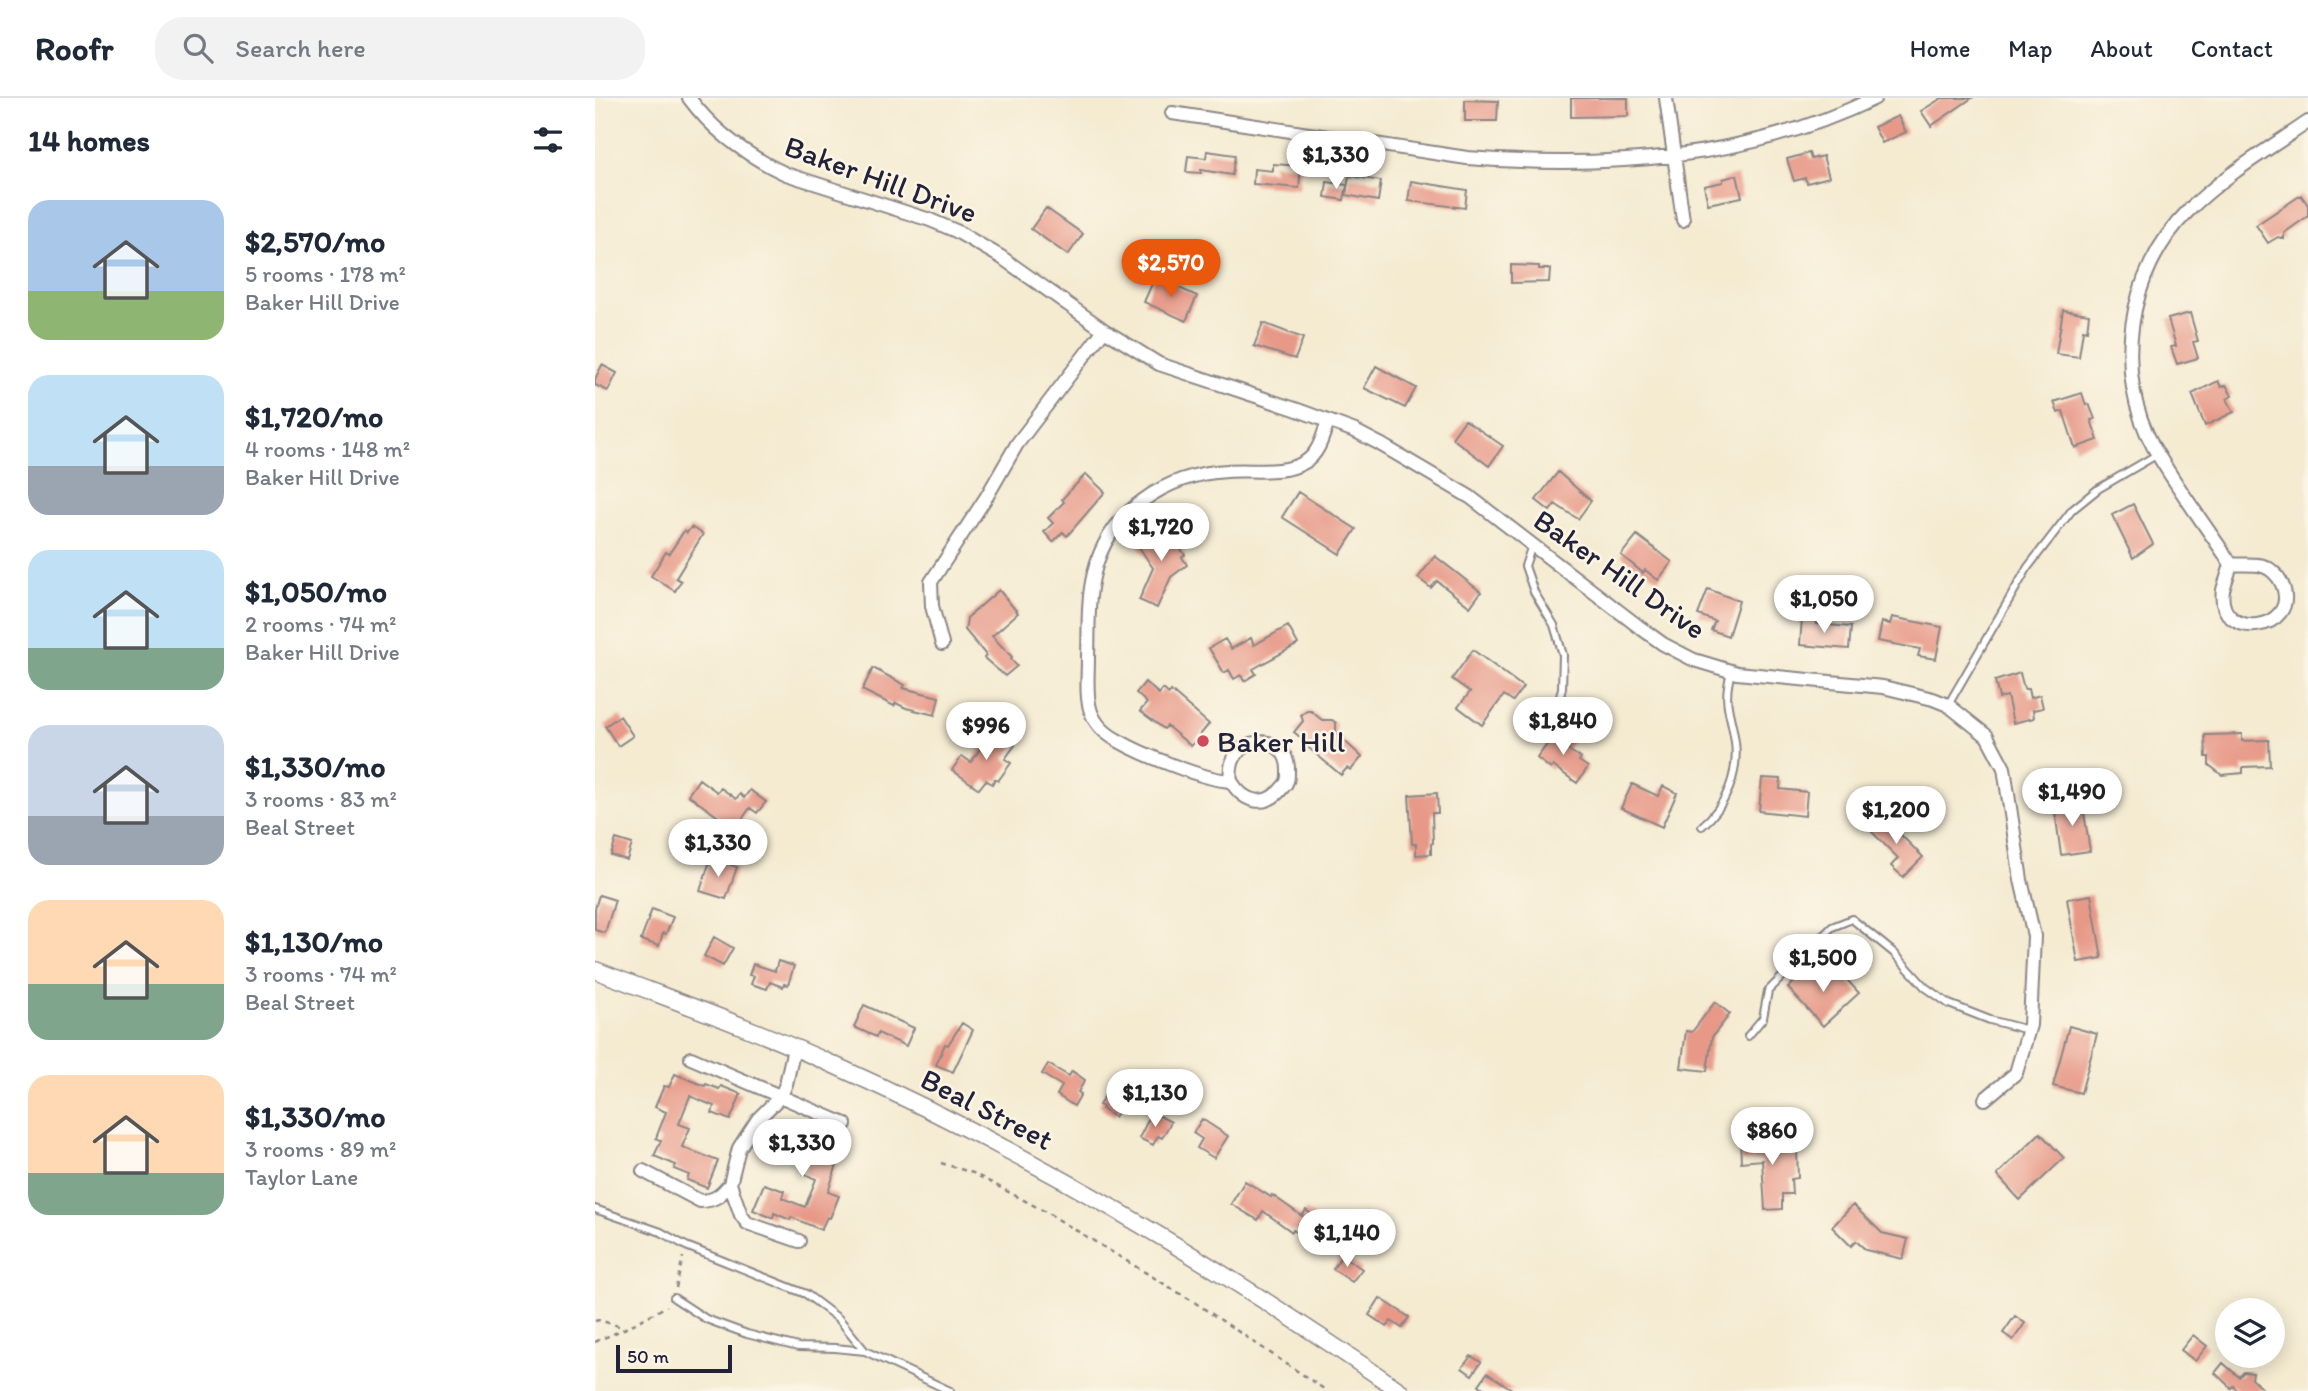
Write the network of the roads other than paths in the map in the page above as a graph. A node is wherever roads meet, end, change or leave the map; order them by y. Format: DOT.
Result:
graph roads {
  1 [pos="689,98"];
  2 [pos="1666,98"];
  3 [pos="1875,98"];
  4 [pos="1173,113"];
  5 [pos="2308,122"];
  6 [pos="1675,156"];
  7 [pos="1683,220"];
  8 [pos="1104,330"];
  9 [pos="1328,421"];
  10 [pos="2158,454"];
  11 [pos="1532,545"];
  12 [pos="2231,564"];
  13 [pos="942,644"];
  14 [pos="1731,672"];
  15 [pos="1948,705"];
  16 [pos="1554,723"];
  17 [pos="1231,781"];
  18 [pos="1702,826"];
  19 [pos="595,970"];
  20 [pos="2028,1030"];
  21 [pos="1748,1036"];
  22 [pos="794,1048"];
  23 [pos="691,1058"];
  24 [pos="781,1096"];
  25 [pos="1985,1099"];
  26 [pos="845,1124"];
  27 [pos="643,1171"];
  28 [pos="730,1184"];
  29 [pos="595,1209"];
  30 [pos="799,1241"];
  31 [pos="674,1298"];
  32 [pos="865,1351"];
  33 [pos="950,1391"];
  34 [pos="1400,1391"];
  1 -- 8 [label="street, Baker Hill Drive"];
  2 -- 6 [label="street"];
  3 -- 6 [label="street"];
  4 -- 6 [label="street"];
  5 -- 10 [label="street"];
  6 -- 7 [label="street"];
  8 -- 9 [label="street, Baker Hill Drive"];
  8 -- 13 [label="street"];
  9 -- 11 [label="street, Baker Hill Drive"];
  9 -- 17 [label="street"];
  10 -- 12 [label="street"];
  10 -- 15 [label="lane"];
  11 -- 14 [label="street, Baker Hill Drive"];
  11 -- 16 [label="lane"];
  12 -- 12 [label="street"];
  14 -- 15 [label="street, Baker Hill Drive"];
  14 -- 18 [label="lane"];
  15 -- 20 [label="street"];
  17 -- 17 [label="street"];
  19 -- 22 [label="street, Beal Street"];
  20 -- 21 [label="lane"];
  20 -- 25 [label="street"];
  22 -- 24 [label="street"];
  22 -- 34 [label="street, Beal Street"];
  23 -- 24 [label="street"];
  24 -- 26 [label="street"];
  24 -- 28 [label="street"];
  27 -- 28 [label="street"];
  28 -- 30 [label="street"];
  29 -- 32 [label="lane"];
  31 -- 32 [label="lane"];
  32 -- 33 [label="lane"];
}
